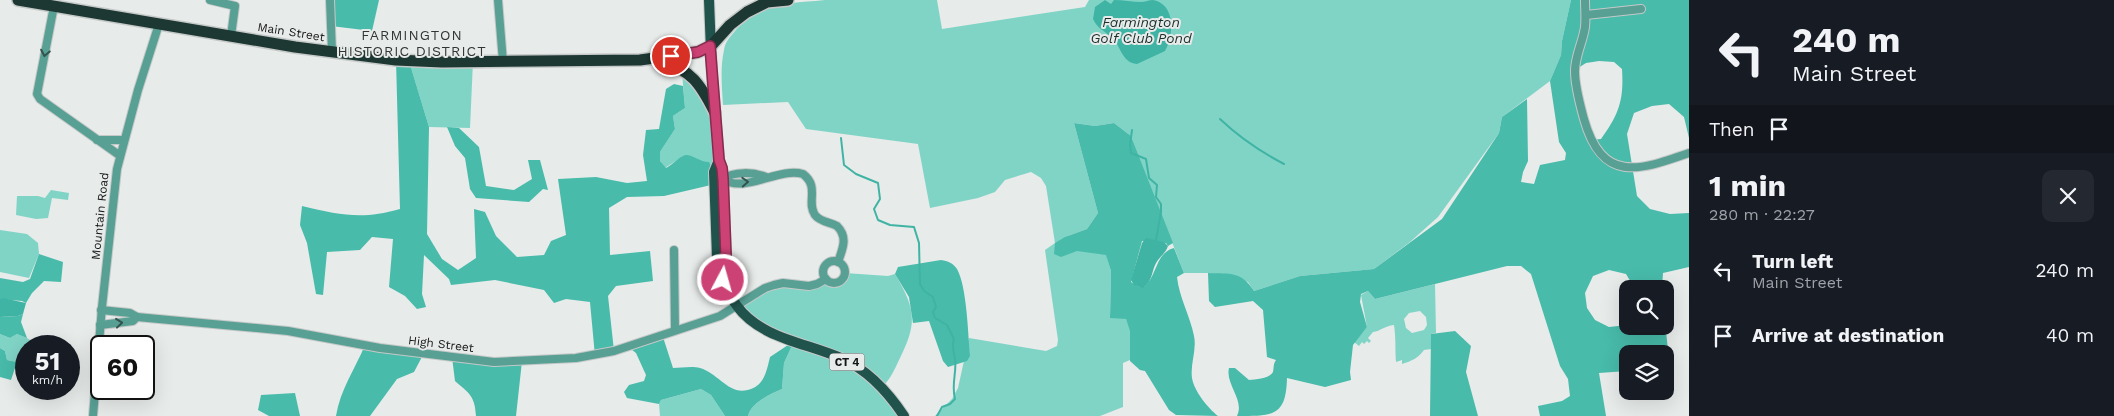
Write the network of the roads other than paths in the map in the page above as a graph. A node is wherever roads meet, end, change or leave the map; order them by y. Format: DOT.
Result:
graph roads {
  1 [pos="18,0"];
  2 [pos="210,0"];
  3 [pos="330,0"];
  4 [pos="498,0"];
  5 [pos="709,0"];
  6 [pos="788,0"];
  7 [pos="1585,0"];
  8 [pos="54,6"];
  9 [pos="1641,10"];
  10 [pos="1586,15"];
  11 [pos="159,24"];
  12 [pos="231,36"];
  13 [pos="710,46"];
  14 [pos="332,52"];
  15 [pos="658,58"];
  16 [pos="503,62"];
  17 [pos="715,113"];
  18 [pos="97,140"];
  19 [pos="124,140"];
  20 [pos="1689,153"];
  21 [pos="119,155"];
  22 [pos="719,160"];
  23 [pos="723,179"];
  24 [pos="674,250"];
  25 [pos="838,262"];
  26 [pos="722,266"];
  27 [pos="826,279"];
  28 [pos="737,306"];
  29 [pos="102,310"];
  30 [pos="136,317"];
  31 [pos="100,325"];
  32 [pos="675,330"];
  33 [pos="93,416"];
  34 [pos="904,416"];
  1 -- 8 [label="highway, Main Street"];
  2 -- 12 [label="street"];
  3 -- 14 [label="street"];
  4 -- 16 [label="street"];
  5 -- 13 [label="main road, CT 4"];
  6 -- 13 [label="highway"];
  7 -- 10 [label="street"];
  8 -- 11 [label="highway, Main Street"];
  8 -- 18 [label="street, one-way"];
  9 -- 10 [label="street"];
  10 -- 20 [label="street"];
  11 -- 12 [label="highway, Main Street"];
  11 -- 19 [label="street, Mountain Road"];
  12 -- 14 [label="highway, Main Street"];
  13 -- 15 [label="highway, Main Street"];
  13 -- 17 [label="main road, CT 4"];
  14 -- 16 [label="highway, Main Street"];
  15 -- 16 [label="highway, Main Street"];
  15 -- 17 [label="highway"];
  17 -- 22 [label="main road, CT 4"];
  18 -- 19 [label="street"];
  18 -- 21 [label="street"];
  19 -- 21 [label="street, Mountain Road"];
  21 -- 29 [label="street, Mountain Road"];
  22 -- 23 [label="main road, CT 4"];
  22 -- 26 [label="main road, CT 4"];
  23 -- 25 [label="street"];
  23 -- 26 [label="main road, CT 4"];
  24 -- 32 [label="street"];
  25 -- 27 [label="street"];
  25 -- 27 [label="street"];
  26 -- 28 [label="main road, CT 4"];
  27 -- 28 [label="street, High Street"];
  28 -- 32 [label="street, High Street"];
  28 -- 34 [label="main road, CT 4"];
  29 -- 30 [label="street, High Street"];
  29 -- 31 [label="street, Mountain Road"];
  31 -- 30 [label="street, High Street, one-way"];
  30 -- 32 [label="street, High Street"];
  31 -- 33 [label="street, Mountain Road"];
}
